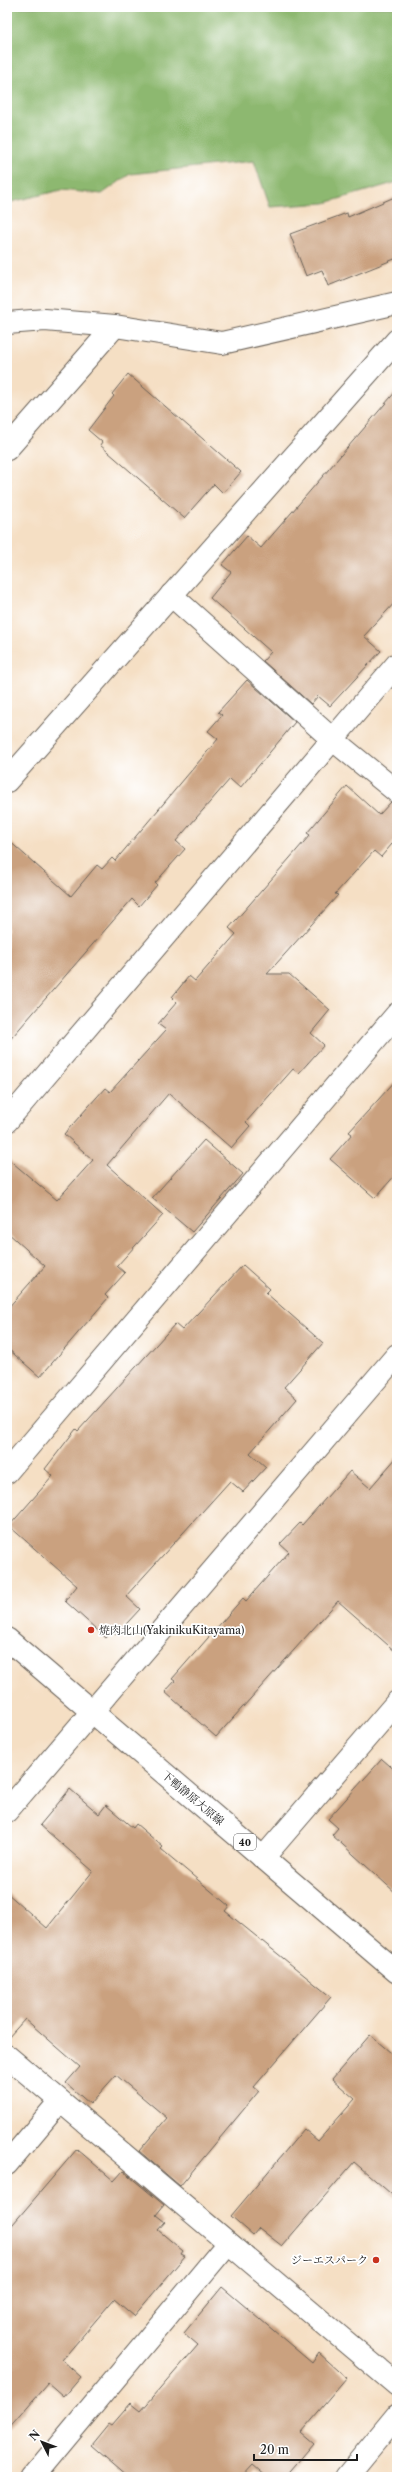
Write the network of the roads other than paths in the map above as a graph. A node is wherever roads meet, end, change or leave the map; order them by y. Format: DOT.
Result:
graph roads {
  1 [pos="397,303"];
  2 [pos="7,323"];
  3 [pos="115,326"];
  4 [pos="397,340"];
  5 [pos="7,449"];
  6 [pos="171,595"];
  7 [pos="397,664"];
  8 [pos="332,739"];
  9 [pos="7,781"];
  10 [pos="397,792"];
  11 [pos="397,1014"];
  12 [pos="7,1121"];
  13 [pos="397,1355"];
  14 [pos="7,1472"];
  15 [pos="7,1640"];
  16 [pos="397,1702"];
  17 [pos="92,1712"];
  18 [pos="7,1812"];
  19 [pos="263,1858"];
  20 [pos="397,1972"];
  21 [pos="7,2056"];
  22 [pos="60,2101"];
  23 [pos="7,2164"];
  24 [pos="228,2242"];
  25 [pos="397,2385"];
  26 [pos="397,2415"];
  27 [pos="33,2477"];
  28 [pos="346,2477"];
  1 -- 3 [label="street"];
  2 -- 3 [label="street"];
  3 -- 5 [label="street"];
  4 -- 6 [label="street"];
  6 -- 8 [label="street"];
  6 -- 9 [label="street"];
  7 -- 8 [label="street"];
  8 -- 10 [label="street"];
  8 -- 12 [label="street"];
  11 -- 14 [label="street"];
  13 -- 17 [label="street"];
  15 -- 17 [label="street, 下鴨静原大原線 / 40"];
  16 -- 19 [label="street"];
  17 -- 18 [label="street"];
  17 -- 19 [label="street, 下鴨静原大原線 / 40"];
  19 -- 20 [label="street, 下鴨静原大原線 / 40"];
  21 -- 22 [label="street"];
  22 -- 23 [label="street"];
  22 -- 24 [label="street"];
  24 -- 25 [label="street"];
  24 -- 27 [label="street"];
  26 -- 28 [label="street"];
}
